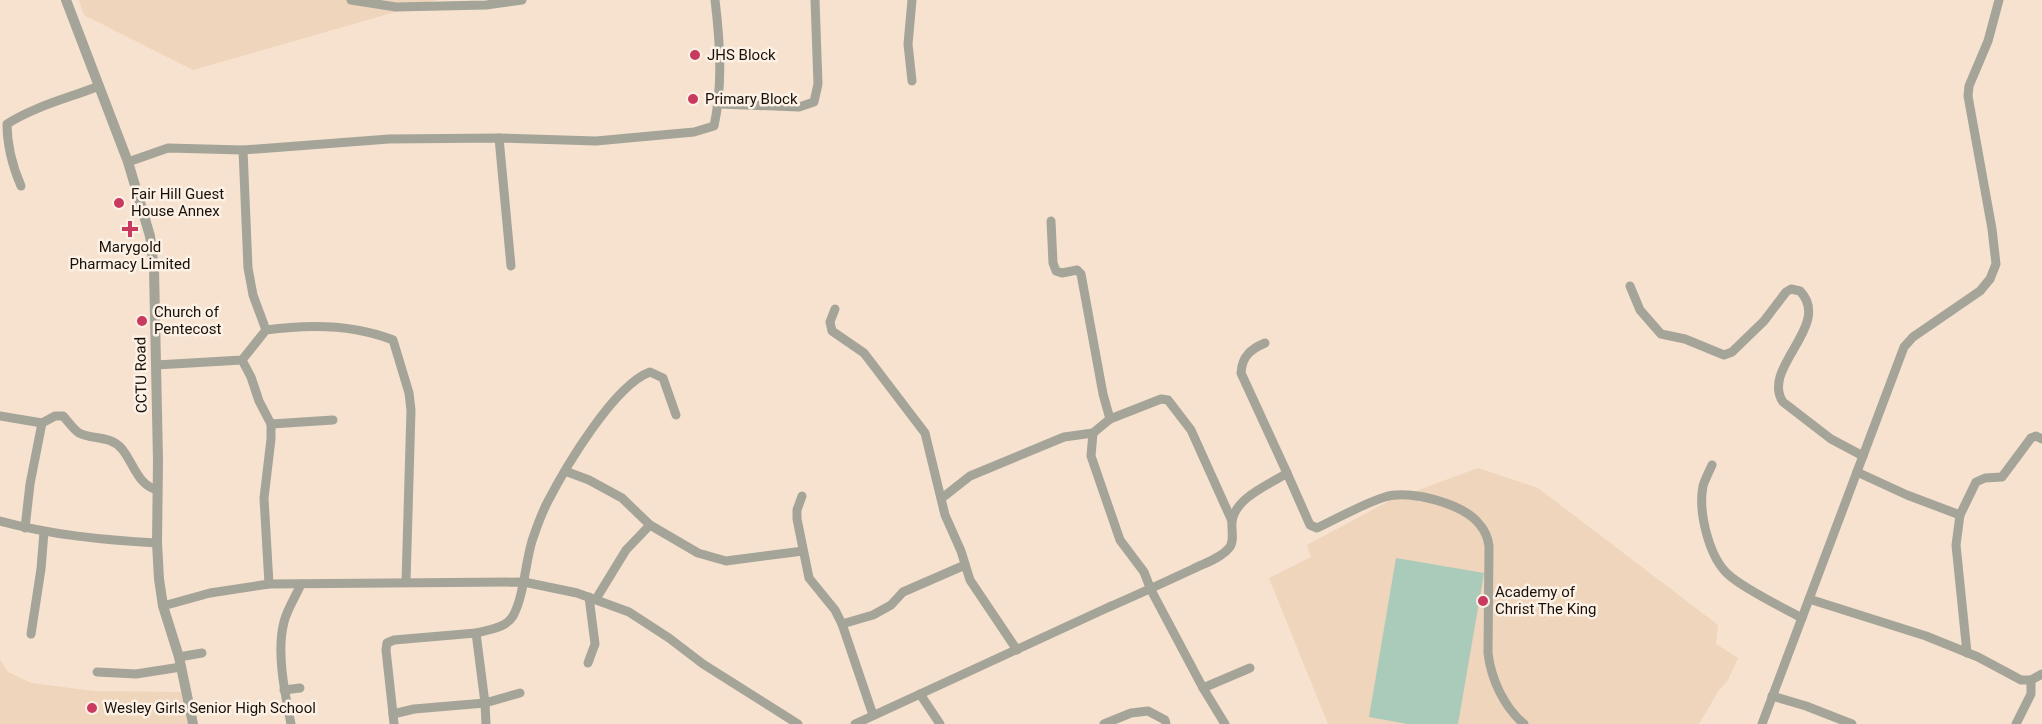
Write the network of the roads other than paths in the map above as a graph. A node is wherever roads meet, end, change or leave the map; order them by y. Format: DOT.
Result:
graph roads {
  1 [pos="66,0"];
  2 [pos="351,0"];
  3 [pos="522,0"];
  4 [pos="713,0"];
  5 [pos="815,0"];
  6 [pos="912,0"];
  7 [pos="917,0"];
  8 [pos="2000,0"];
  9 [pos="912,81"];
  10 [pos="99,86"];
  11 [pos="719,104"];
  12 [pos="499,138"];
  13 [pos="243,150"];
  14 [pos="128,162"];
  15 [pos="21,186"];
  16 [pos="1051,221"];
  17 [pos="511,266"];
  18 [pos="1630,286"];
  19 [pos="835,309"];
  20 [pos="266,330"];
  21 [pos="1265,343"];
  22 [pos="242,360"];
  23 [pos="156,365"];
  24 [pos="676,415"];
  25 [pos="0,417"];
  26 [pos="333,420"];
  27 [pos="1110,420"];
  28 [pos="42,423"];
  29 [pos="271,424"];
  30 [pos="1093,433"];
  31 [pos="2042,439"];
  32 [pos="1863,456"];
  33 [pos="1712,465"];
  34 [pos="565,471"];
  35 [pos="1857,472"];
  36 [pos="1287,473"];
  37 [pos="157,490"];
  38 [pos="802,496"];
  39 [pos="942,498"];
  40 [pos="1960,515"];
  41 [pos="0,521"];
  42 [pos="1232,521"];
  43 [pos="650,525"];
  44 [pos="25,528"];
  45 [pos="44,532"];
  46 [pos="156,543"];
  47 [pos="803,551"];
  48 [pos="965,565"];
  49 [pos="406,582"];
  50 [pos="524,582"];
  51 [pos="269,584"];
  52 [pos="301,584"];
  53 [pos="1151,590"];
  54 [pos="593,598"];
  55 [pos="1809,598"];
  56 [pos="163,606"];
  57 [pos="1802,618"];
  58 [pos="842,624"];
  59 [pos="477,633"];
  60 [pos="31,634"];
  61 [pos="1017,650"];
  62 [pos="202,653"];
  63 [pos="1967,653"];
  64 [pos="180,662"];
  65 [pos="588,663"];
  66 [pos="1250,668"];
  67 [pos="97,672"];
  68 [pos="2042,674"];
  69 [pos="2031,680"];
  70 [pos="300,688"];
  71 [pos="1203,688"];
  72 [pos="284,690"];
  73 [pos="520,693"];
  74 [pos="920,694"];
  75 [pos="1772,696"];
  76 [pos="485,703"];
  77 [pos="873,715"];
  78 [pos="394,719"];
  79 [pos="193,724"];
  80 [pos="291,724"];
  81 [pos="486,724"];
  82 [pos="798,724"];
  83 [pos="855,724"];
  84 [pos="940,724"];
  85 [pos="1104,724"];
  86 [pos="1166,724"];
  87 [pos="1225,724"];
  88 [pos="1524,724"];
  89 [pos="1762,724"];
  90 [pos="1852,724"];
  91 [pos="2016,724"];
  1 -- 10 [label="street, CCTU Road"];
  2 -- 3 [label="street"];
  4 -- 11 [label="street"];
  5 -- 11 [label="street"];
  6 -- 7 [label="street"];
  6 -- 9 [label="street"];
  8 -- 32 [label="street"];
  10 -- 14 [label="street, CCTU Road"];
  10 -- 15 [label="street"];
  11 -- 12 [label="street"];
  12 -- 13 [label="street"];
  12 -- 17 [label="street"];
  13 -- 14 [label="street"];
  13 -- 20 [label="street"];
  14 -- 23 [label="street, CCTU Road"];
  16 -- 27 [label="street"];
  18 -- 32 [label="street"];
  19 -- 39 [label="street"];
  20 -- 22 [label="street"];
  20 -- 49 [label="street"];
  21 -- 36 [label="street"];
  22 -- 23 [label="street"];
  22 -- 29 [label="street"];
  23 -- 37 [label="street, CCTU Road"];
  24 -- 34 [label="street"];
  25 -- 28 [label="street"];
  26 -- 29 [label="street"];
  27 -- 30 [label="street"];
  27 -- 42 [label="street"];
  28 -- 37 [label="street"];
  28 -- 44 [label="street"];
  29 -- 51 [label="street"];
  30 -- 39 [label="street"];
  30 -- 53 [label="street"];
  31 -- 40 [label="street"];
  32 -- 35 [label="street"];
  33 -- 57 [label="street"];
  34 -- 43 [label="street"];
  34 -- 50 [label="street"];
  35 -- 40 [label="street"];
  35 -- 55 [label="street"];
  36 -- 42 [label="street"];
  36 -- 88 [label="street"];
  37 -- 46 [label="street, CCTU Road"];
  38 -- 47 [label="street"];
  39 -- 48 [label="street"];
  40 -- 63 [label="street"];
  41 -- 44 [label="street"];
  42 -- 53 [label="street"];
  43 -- 47 [label="street"];
  43 -- 54 [label="street"];
  44 -- 45 [label="street"];
  45 -- 46 [label="street"];
  45 -- 60 [label="street"];
  46 -- 56 [label="street, CCTU Road"];
  47 -- 58 [label="street"];
  48 -- 58 [label="street"];
  48 -- 61 [label="street"];
  49 -- 50 [label="street"];
  49 -- 52 [label="street"];
  50 -- 54 [label="street"];
  50 -- 59 [label="street"];
  51 -- 52 [label="street"];
  51 -- 56 [label="street"];
  52 -- 72 [label="street"];
  53 -- 61 [label="street"];
  53 -- 71 [label="street"];
  54 -- 65 [label="street"];
  54 -- 82 [label="street"];
  55 -- 57 [label="street"];
  55 -- 63 [label="street"];
  56 -- 64 [label="street, CCTU Road"];
  57 -- 75 [label="street"];
  58 -- 77 [label="street"];
  59 -- 76 [label="street"];
  59 -- 78 [label="street"];
  61 -- 74 [label="street"];
  62 -- 64 [label="street"];
  63 -- 69 [label="street"];
  64 -- 67 [label="street"];
  64 -- 79 [label="street, CCTU Road"];
  66 -- 71 [label="street"];
  68 -- 69 [label="street"];
  69 -- 91 [label="street"];
  70 -- 72 [label="street"];
  71 -- 87 [label="street"];
  72 -- 80 [label="street"];
  73 -- 76 [label="street"];
  74 -- 77 [label="street"];
  74 -- 84 [label="street"];
  75 -- 89 [label="street"];
  75 -- 90 [label="street"];
  76 -- 78 [label="street"];
  76 -- 81 [label="street"];
  77 -- 83 [label="street"];
  85 -- 86 [label="street"];
}
